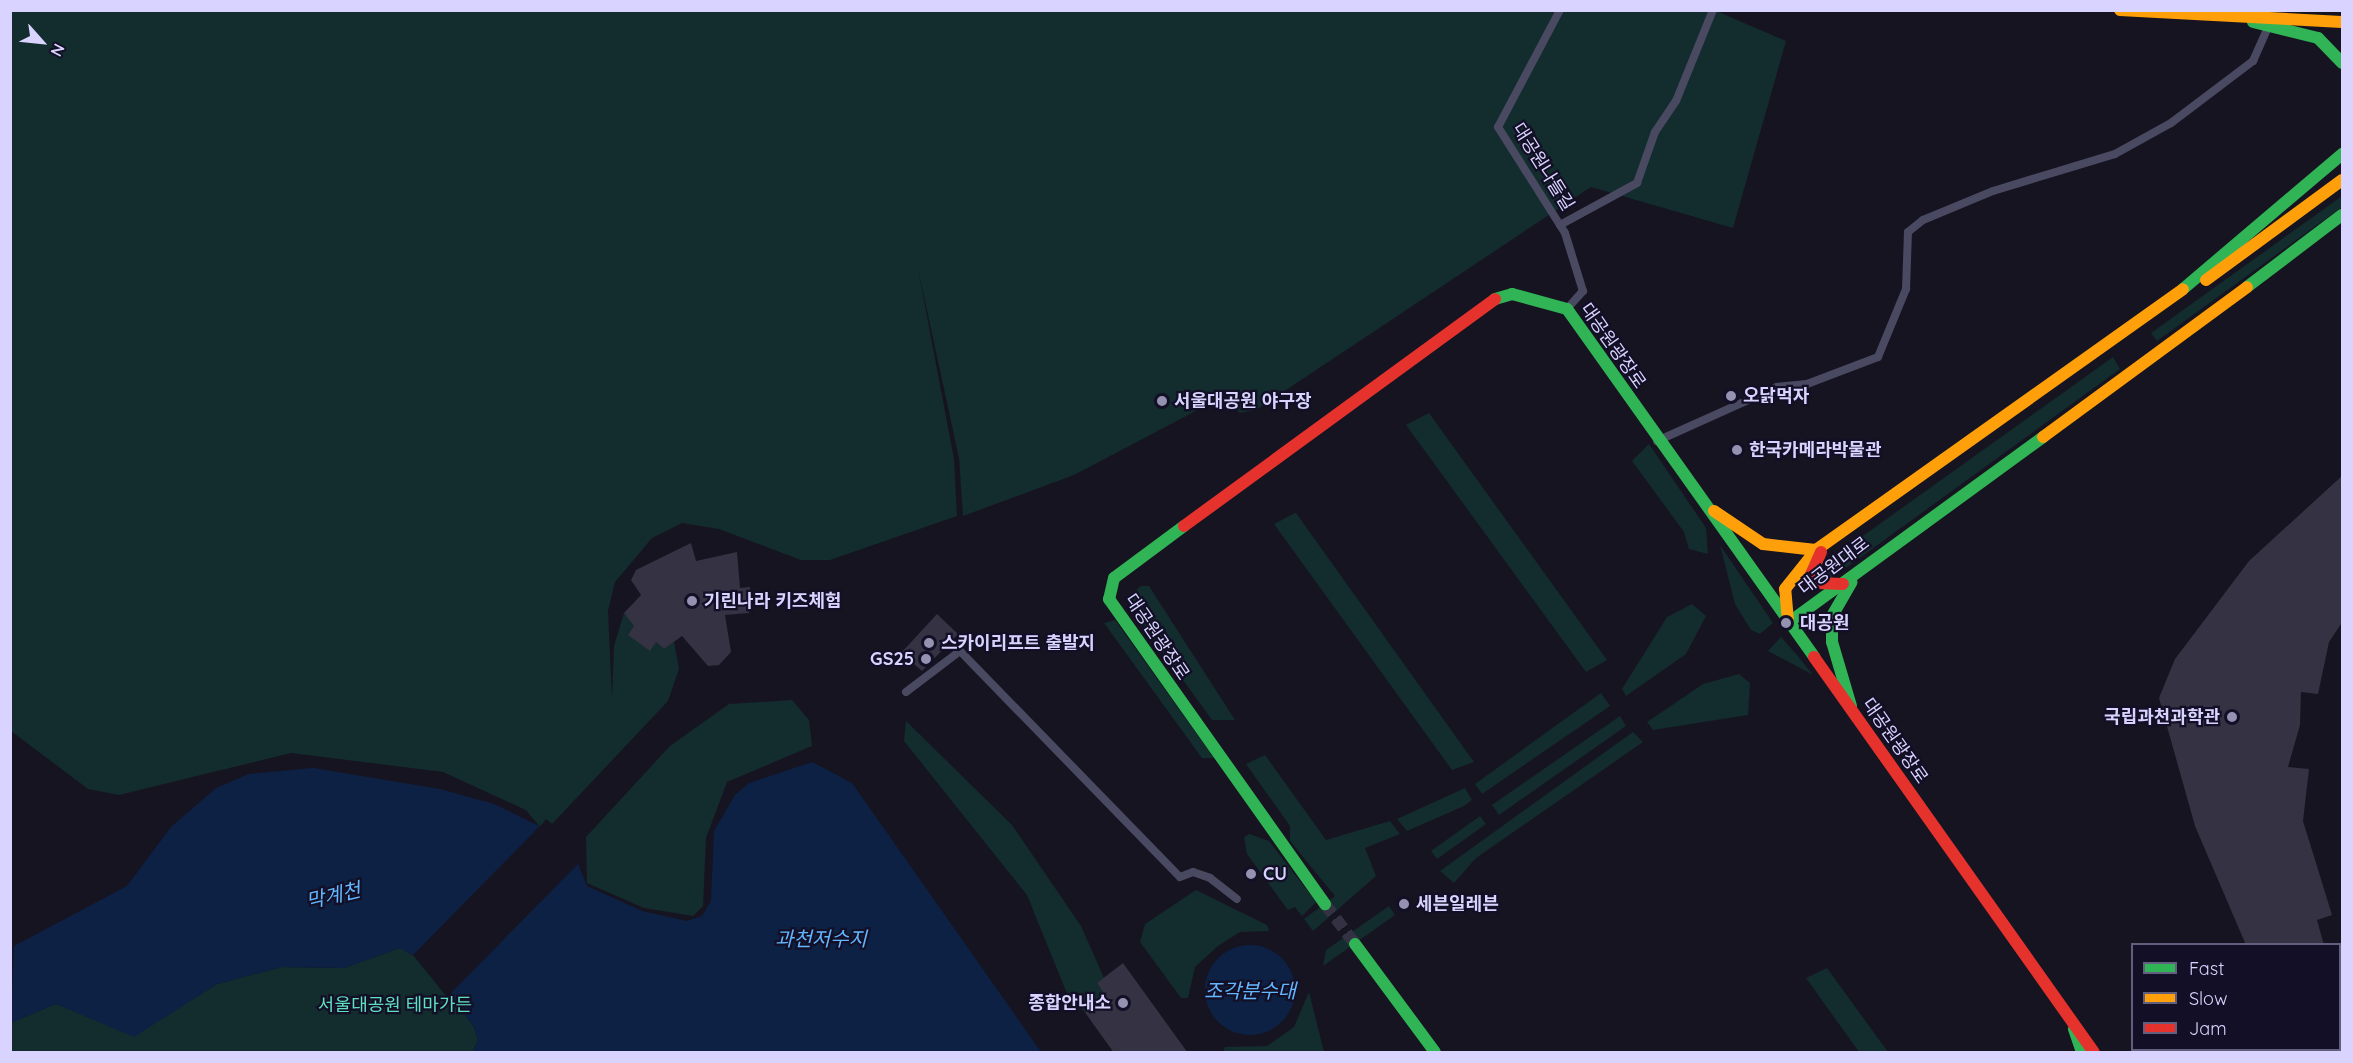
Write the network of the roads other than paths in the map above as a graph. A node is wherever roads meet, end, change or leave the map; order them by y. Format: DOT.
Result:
graph roads {
  1 [pos="1560,10"];
  2 [pos="1713,10"];
  3 [pos="2120,10"];
  4 [pos="2239,17"];
  5 [pos="2343,22"];
  6 [pos="2268,28"];
  7 [pos="2343,63"];
  8 [pos="2343,154"];
  9 [pos="2343,180"];
  10 [pos="2343,215"];
  11 [pos="1560,225"];
  12 [pos="2183,289"];
  13 [pos="1567,309"];
  14 [pos="1657,441"];
  15 [pos="1697,496"];
  16 [pos="1832,537"];
  17 [pos="1816,550"];
  18 [pos="1872,560"];
  19 [pos="1842,584"];
  20 [pos="1788,623"];
  21 [pos="906,692"];
  22 [pos="1853,713"];
  23 [pos="1237,899"];
  24 [pos="1325,904"];
  25 [pos="1354,944"];
  26 [pos="2074,1025"];
  27 [pos="1435,1053"];
  28 [pos="2082,1053"];
  29 [pos="2094,1053"];
  1 -- 11 [label="street, 대공원나들길"];
  2 -- 11 [label="street"];
  3 -- 4 [label="main road"];
  4 -- 5 [label="main road"];
  4 -- 6 [label="main road"];
  6 -- 7 [label="main road"];
  6 -- 14 [label="street"];
  8 -- 12 [label="main road"];
  9 -- 12 [label="main road"];
  10 -- 18 [label="main road, 대공원대로"];
  11 -- 13 [label="street, 대공원나들길"];
  12 -- 16 [label="main road, 대공원대로"];
  13 -- 14 [label="main road, 대공원광장로"];
  13 -- 24 [label="main road, 대공원광장로"];
  14 -- 15 [label="main road, 대공원광장로"];
  15 -- 17 [label="main road"];
  15 -- 20 [label="main road, 대공원광장로"];
  16 -- 17 [label="main road, 대공원대로"];
  16 -- 19 [label="main road"];
  17 -- 20 [label="main road, 대공원대로"];
  18 -- 19 [label="main road, 대공원대로"];
  18 -- 22 [label="main road"];
  19 -- 20 [label="main road, 대공원대로"];
  20 -- 22 [label="main road, 대공원광장로"];
  21 -- 23 [label="street"];
  22 -- 26 [label="main road, 대공원광장로"];
  25 -- 27 [label="main road"];
  26 -- 28 [label="main road"];
  26 -- 29 [label="main road, 대공원광장로"];
}
